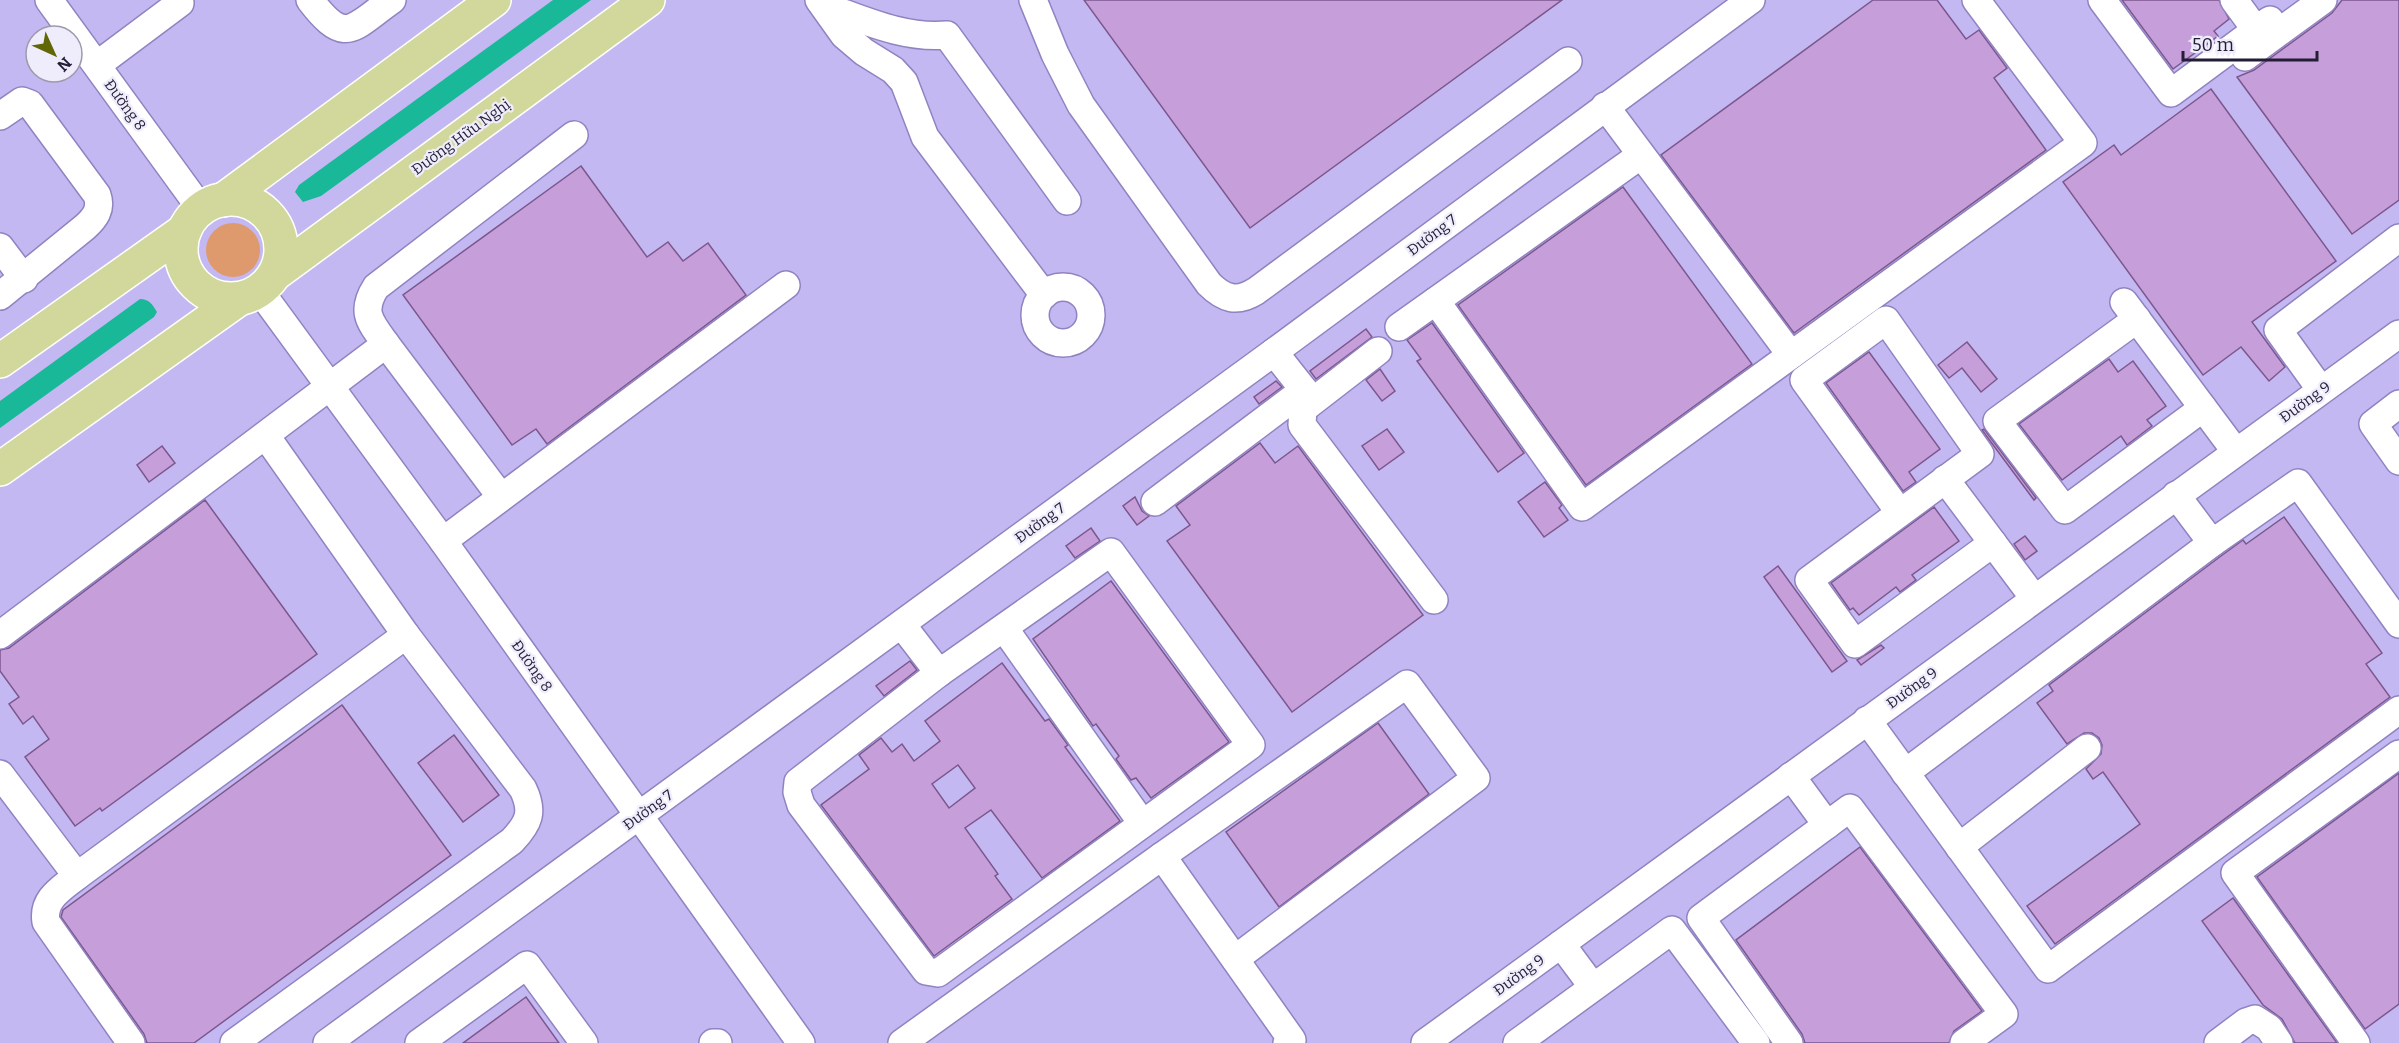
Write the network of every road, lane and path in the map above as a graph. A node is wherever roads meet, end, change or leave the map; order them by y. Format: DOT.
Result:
graph roads {
  1 [pos="49,0"];
  2 [pos="177,0"];
  3 [pos="310,0"];
  4 [pos="392,0"];
  5 [pos="494,0"];
  6 [pos="648,0"];
  7 [pos="1033,0"];
  8 [pos="1751,0"];
  9 [pos="1976,0"];
  10 [pos="2102,0"];
  11 [pos="2234,0"];
  12 [pos="2298,0"];
  13 [pos="2323,0"];
  14 [pos="825,2"];
  15 [pos="2256,30"];
  16 [pos="1568,61"];
  17 [pos="2239,62"];
  18 [pos="97,65"];
  19 [pos="1605,105"];
  20 [pos="0,116"];
  21 [pos="574,135"];
  22 [pos="1641,155"];
  23 [pos="1067,201"];
  24 [pos="203,213"];
  25 [pos="2399,238"];
  26 [pos="0,247"];
  27 [pos="24,279"];
  28 [pos="786,285"];
  29 [pos="258,288"];
  30 [pos="1044,295"];
  31 [pos="0,296"];
  32 [pos="1436,301"];
  33 [pos="1400,327"];
  34 [pos="2399,334"];
  35 [pos="386,344"];
  36 [pos="1378,351"];
  37 [pos="1274,352"];
  38 [pos="1791,355"];
  39 [pos="0,361"];
  40 [pos="330,386"];
  41 [pos="2321,390"];
  42 [pos="1303,399"];
  43 [pos="2399,404"];
  44 [pos="2203,408"];
  45 [pos="266,436"];
  46 [pos="2236,452"];
  47 [pos="2399,461"];
  48 [pos="0,470"];
  49 [pos="1945,479"];
  50 [pos="2176,495"];
  51 [pos="501,497"];
  52 [pos="1155,502"];
  53 [pos="1900,513"];
  54 [pos="443,541"];
  55 [pos="1993,543"];
  56 [pos="2212,543"];
  57 [pos="2034,598"];
  58 [pos="1434,600"];
  59 [pos="902,624"];
  60 [pos="2399,624"];
  61 [pos="1004,628"];
  62 [pos="0,635"];
  63 [pos="406,635"];
  64 [pos="939,673"];
  65 [pos="2399,710"];
  66 [pos="1867,720"];
  67 [pos="2087,748"];
  68 [pos="2399,754"];
  69 [pos="1905,773"];
  70 [pos="0,774"];
  71 [pos="1791,776"];
  72 [pos="639,816"];
  73 [pos="1142,823"];
  74 [pos="1827,825"];
  75 [pos="1959,847"];
  76 [pos="1162,856"];
  77 [pos="77,876"];
  78 [pos="1561,944"];
  79 [pos="1235,959"];
  80 [pos="1593,987"];
  81 [pos="1745,1039"];
  82 [pos="131,1043"];
  83 [pos="234,1043"];
  84 [pos="327,1043"];
  85 [pos="419,1043"];
  86 [pos="584,1043"];
  87 [pos="801,1043"];
  88 [pos="902,1043"];
  89 [pos="1287,1043"];
  90 [pos="1425,1043"];
  91 [pos="1517,1043"];
  92 [pos="1789,1043"];
  93 [pos="1964,1043"];
  94 [pos="2218,1043"];
  95 [pos="2279,1043"];
  96 [pos="2356,1043"];
  1 -- 18 [label="street, Đường 8"];
  2 -- 18 [label="street"];
  3 -- 4 [label="street"];
  5 -- 24 [label="main road"];
  6 -- 29 [label="main road, Đường Hữu Nghị"];
  7 -- 16 [label="street"];
  8 -- 19 [label="street, Đường 7"];
  9 -- 38 [label="street"];
  10 -- 15 [label="street"];
  11 -- 15 [label="street"];
  12 -- 15 [label="street"];
  13 -- 17 [label="street"];
  14 -- 23 [label="street"];
  14 -- 30 [label="street"];
  18 -- 24 [label="street, Đường 8"];
  19 -- 22 [label="street"];
  19 -- 37 [label="street, Đường 7"];
  20 -- 27 [label="street"];
  21 -- 35 [label="street"];
  22 -- 32 [label="street"];
  22 -- 38 [label="street"];
  24 -- 29 [label="main road"];
  24 -- 29 [label="main road"];
  24 -- 39 [label="main road"];
  25 -- 41 [label="street"];
  26 -- 27 [label="street"];
  27 -- 31 [label="street"];
  28 -- 51 [label="street"];
  29 -- 40 [label="street, Đường 8"];
  29 -- 48 [label="main road, Đường Hữu Nghị"];
  32 -- 33 [label="street"];
  32 -- 38 [label="street"];
  34 -- 41 [label="street, Đường 9"];
  35 -- 40 [label="street"];
  35 -- 51 [label="street"];
  36 -- 42 [label="street"];
  37 -- 42 [label="street"];
  37 -- 59 [label="street, Đường 7"];
  40 -- 45 [label="street"];
  40 -- 54 [label="street, Đường 8"];
  41 -- 46 [label="street, Đường 9"];
  42 -- 52 [label="street"];
  42 -- 58 [label="street"];
  43 -- 47 [label="street"];
  44 -- 44 [label="street"];
  44 -- 46 [label="street"];
  45 -- 62 [label="street"];
  45 -- 63 [label="street"];
  46 -- 50 [label="street, Đường 9"];
  49 -- 53 [label="street"];
  49 -- 53 [label="street"];
  49 -- 55 [label="street"];
  50 -- 56 [label="street"];
  50 -- 57 [label="street, Đường 9"];
  51 -- 54 [label="street"];
  53 -- 55 [label="street"];
  54 -- 72 [label="street, Đường 8"];
  55 -- 57 [label="street"];
  56 -- 60 [label="street"];
  56 -- 69 [label="street"];
  57 -- 66 [label="street, Đường 9"];
  59 -- 64 [label="street"];
  59 -- 72 [label="street, Đường 7"];
  61 -- 64 [label="street"];
  61 -- 73 [label="street"];
  61 -- 73 [label="street"];
  63 -- 77 [label="street"];
  63 -- 83 [label="street"];
  64 -- 73 [label="street"];
  65 -- 75 [label="street"];
  66 -- 69 [label="street"];
  66 -- 71 [label="street, Đường 9"];
  67 -- 75 [label="street"];
  68 -- 96 [label="street"];
  69 -- 75 [label="street"];
  70 -- 77 [label="street"];
  71 -- 74 [label="street"];
  71 -- 78 [label="street, Đường 9"];
  72 -- 84 [label="street, Đường 7"];
  72 -- 87 [label="street, Đường 8"];
  74 -- 92 [label="street"];
  74 -- 93 [label="street"];
  76 -- 79 [label="street"];
  76 -- 79 [label="street"];
  76 -- 88 [label="street"];
  77 -- 82 [label="street"];
  78 -- 80 [label="street"];
  78 -- 90 [label="street, Đường 9"];
  79 -- 89 [label="street"];
  80 -- 81 [label="street"];
  80 -- 91 [label="street"];
  85 -- 86 [label="street"];
  94 -- 95 [label="street"];
}
